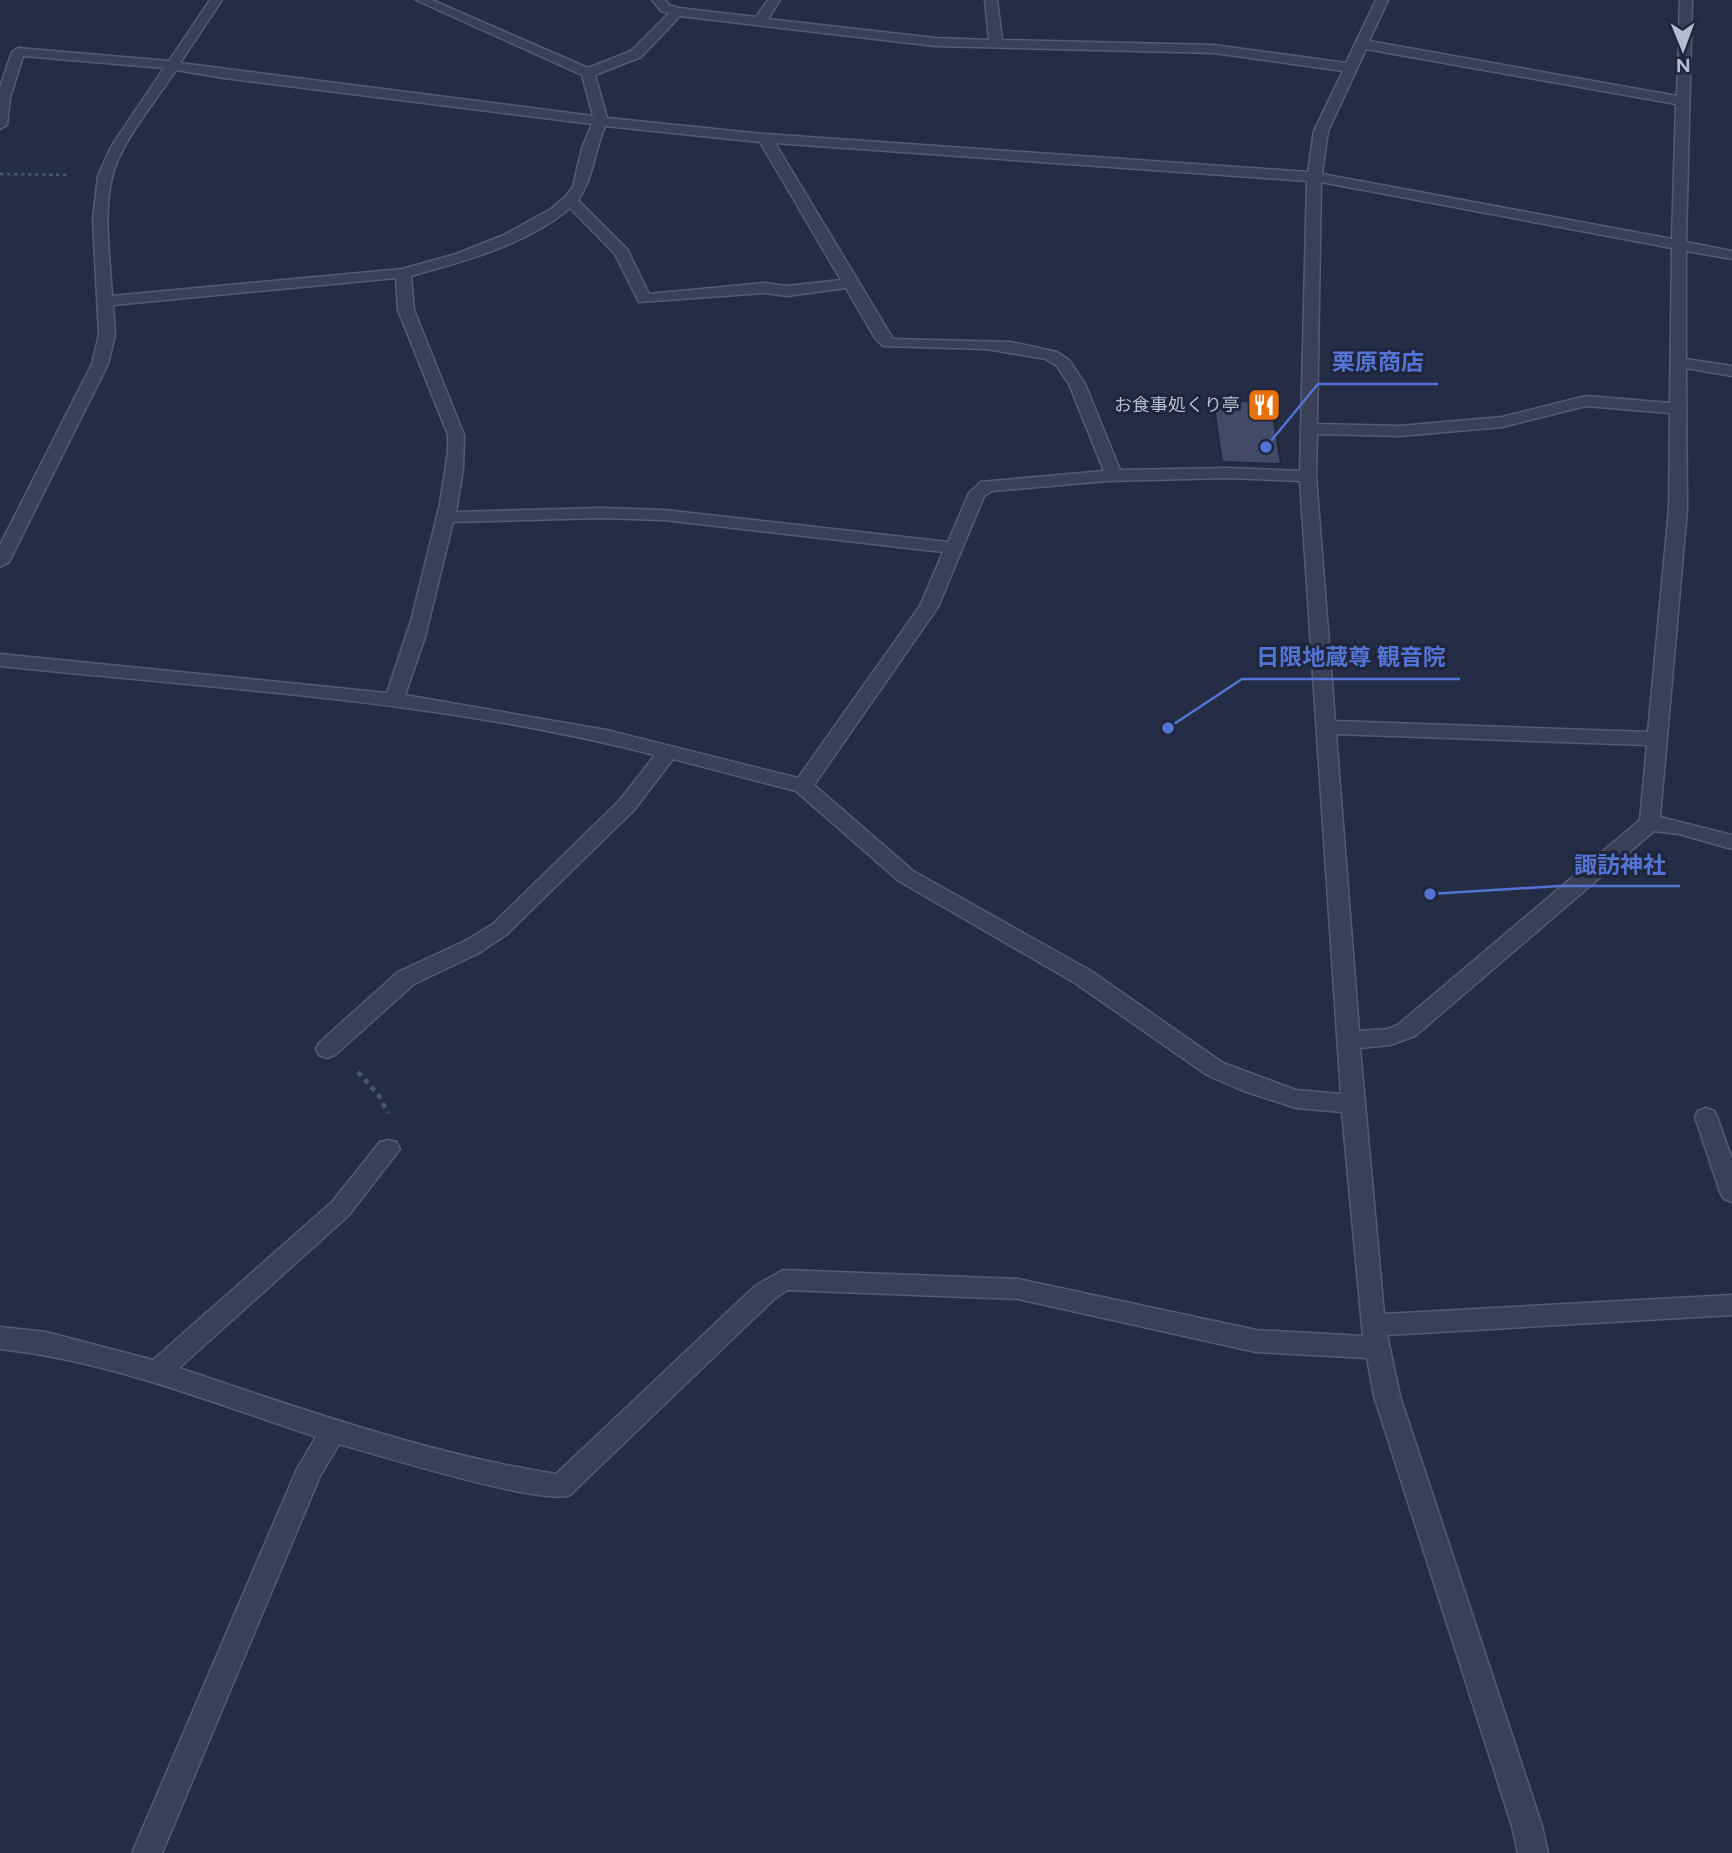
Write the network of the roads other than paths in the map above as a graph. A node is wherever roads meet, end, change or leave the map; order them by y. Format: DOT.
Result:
graph roads {
  1 [pos="216,0"];
  2 [pos="422,0"];
  3 [pos="658,0"];
  4 [pos="774,0"];
  5 [pos="991,0"];
  6 [pos="1382,0"];
  7 [pos="1686,0"];
  8 [pos="677,12"];
  9 [pos="759,23"];
  10 [pos="996,44"];
  11 [pos="1362,44"];
  12 [pos="174,66"];
  13 [pos="1351,68"];
  14 [pos="588,73"];
  15 [pos="1682,101"];
  16 [pos="600,121"];
  17 [pos="0,125"];
  18 [pos="765,138"];
  19 [pos="1314,177"];
  20 [pos="570,200"];
  21 [pos="1679,243"];
  22 [pos="1732,254"];
  23 [pos="403,273"];
  24 [pos="852,283"];
  25 [pos="106,302"];
  26 [pos="1679,362"];
  27 [pos="1732,371"];
  28 [pos="1679,409"];
  29 [pos="1308,429"];
  30 [pos="1113,475"];
  31 [pos="1308,476"];
  32 [pos="446,517"];
  33 [pos="955,548"];
  34 [pos="0,562"];
  35 [pos="0,660"];
  36 [pos="393,700"];
  37 [pos="1326,727"];
  38 [pos="1657,739"];
  39 [pos="668,752"];
  40 [pos="803,786"];
  41 [pos="1650,823"];
  42 [pos="1732,842"];
  43 [pos="1350,1040"];
  44 [pos="327,1049"];
  45 [pos="1353,1104"];
  46 [pos="1706,1117"];
  47 [pos="388,1149"];
  48 [pos="1732,1192"];
  49 [pos="1732,1304"];
  50 [pos="1375,1336"];
  51 [pos="0,1338"];
  52 [pos="157,1372"];
  53 [pos="334,1431"];
  54 [pos="147,1853"];
  55 [pos="1533,1853"];
  1 -- 12 [label="street"];
  2 -- 14 [label="street"];
  3 -- 8 [label="street"];
  4 -- 9 [label="street"];
  5 -- 10 [label="street"];
  6 -- 11 [label="street"];
  7 -- 15 [label="street"];
  8 -- 9 [label="street"];
  8 -- 14 [label="street"];
  9 -- 10 [label="street"];
  10 -- 13 [label="street"];
  11 -- 13 [label="street"];
  11 -- 15 [label="street"];
  12 -- 16 [label="street"];
  12 -- 17 [label="street"];
  12 -- 25 [label="street"];
  13 -- 19 [label="street"];
  14 -- 16 [label="street"];
  15 -- 21 [label="street"];
  16 -- 18 [label="street"];
  16 -- 20 [label="street"];
  18 -- 19 [label="street"];
  18 -- 24 [label="street"];
  19 -- 21 [label="street"];
  19 -- 29 [label="street"];
  20 -- 23 [label="street"];
  20 -- 24 [label="street"];
  21 -- 22 [label="street"];
  21 -- 26 [label="street"];
  23 -- 25 [label="street"];
  23 -- 32 [label="street"];
  24 -- 30 [label="street"];
  25 -- 34 [label="street"];
  26 -- 27 [label="street"];
  26 -- 28 [label="street"];
  28 -- 29 [label="street"];
  28 -- 38 [label="street"];
  29 -- 31 [label="street"];
  30 -- 31 [label="street"];
  30 -- 33 [label="street"];
  31 -- 37 [label="street"];
  32 -- 33 [label="street"];
  32 -- 36 [label="street"];
  33 -- 40 [label="street"];
  35 -- 36 [label="street"];
  36 -- 39 [label="street"];
  37 -- 38 [label="street"];
  37 -- 43 [label="street"];
  38 -- 41 [label="street"];
  39 -- 40 [label="street"];
  39 -- 44 [label="street"];
  40 -- 45 [label="street"];
  41 -- 42 [label="street"];
  41 -- 43 [label="street"];
  43 -- 45 [label="street"];
  45 -- 50 [label="street"];
  46 -- 48 [label="street"];
  47 -- 52 [label="street"];
  49 -- 50 [label="street"];
  50 -- 53 [label="street"];
  50 -- 55 [label="street"];
  51 -- 52 [label="street"];
  52 -- 53 [label="street"];
  53 -- 54 [label="street"];
}
